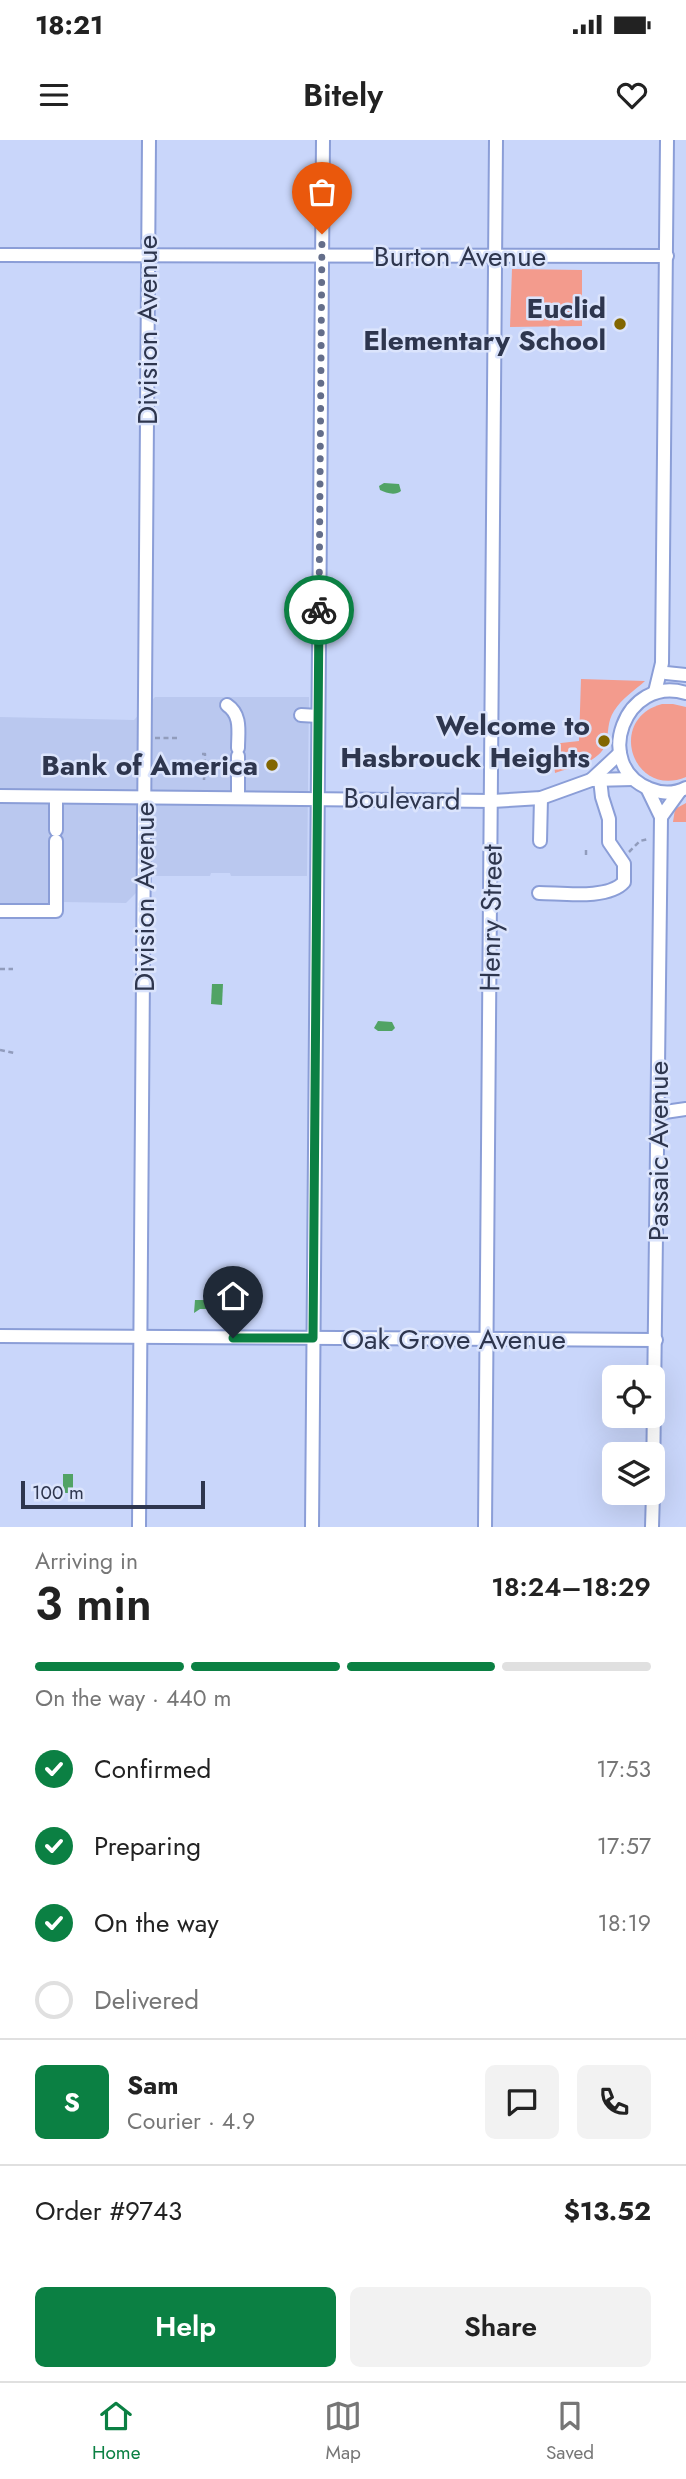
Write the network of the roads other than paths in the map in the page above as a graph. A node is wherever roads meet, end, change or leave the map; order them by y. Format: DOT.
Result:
graph roads {
  1 [pos="149,140"];
  2 [pos="323,140"];
  3 [pos="496,140"];
  4 [pos="667,140"];
  5 [pos="0,255"];
  6 [pos="494,255"];
  7 [pos="148,256"];
  8 [pos="667,256"];
  9 [pos="322,257"];
  10 [pos="664,668"];
  11 [pos="686,674"];
  12 [pos="672,691"];
  13 [pos="655,692"];
  14 [pos="686,693"];
  15 [pos="228,705"];
  16 [pos="301,715"];
  17 [pos="318,716"];
  18 [pos="620,753"];
  19 [pos="633,779"];
  20 [pos="595,780"];
  21 [pos="647,788"];
  22 [pos="682,790"];
  23 [pos="0,796"];
  24 [pos="55,797"];
  25 [pos="144,798"];
  26 [pos="238,798"];
  27 [pos="541,798"];
  28 [pos="318,799"];
  29 [pos="492,801"];
  30 [pos="661,817"];
  31 [pos="540,841"];
  32 [pos="539,893"];
  33 [pos="0,911"];
  34 [pos="686,1109"];
  35 [pos="658,1113"];
  36 [pos="0,1336"];
  37 [pos="140,1337"];
  38 [pos="313,1338"];
  39 [pos="487,1340"];
  40 [pos="656,1340"];
  41 [pos="654,1442"];
  42 [pos="653,1505"];
  43 [pos="139,1527"];
  44 [pos="312,1527"];
  45 [pos="485,1527"];
  46 [pos="652,1527"];
  1 -- 7 [label="street, Division Avenue"];
  2 -- 9 [label="street"];
  3 -- 6 [label="street, Henry Street"];
  4 -- 8 [label="street"];
  5 -- 7 [label="street, Burton Avenue"];
  6 -- 8 [label="street, Burton Avenue"];
  6 -- 9 [label="street, Burton Avenue"];
  6 -- 29 [label="street, Henry Street"];
  7 -- 9 [label="street, Burton Avenue"];
  7 -- 25 [label="street, Division Avenue"];
  8 -- 10 [label="street"];
  9 -- 17 [label="street"];
  10 -- 11 [label="street"];
  10 -- 12 [label="street"];
  10 -- 13 [label="street"];
  12 -- 13 [label="street"];
  12 -- 14 [label="street"];
  13 -- 18 [label="street"];
  15 -- 26 [label="street"];
  16 -- 17 [label="street"];
  17 -- 28 [label="street"];
  18 -- 19 [label="street"];
  18 -- 20 [label="street, Boulevard"];
  19 -- 20 [label="street, Boulevard"];
  19 -- 21 [label="street"];
  20 -- 27 [label="street, Boulevard"];
  20 -- 32 [label="street"];
  21 -- 22 [label="street"];
  21 -- 30 [label="street, Passaic Avenue"];
  22 -- 30 [label="street"];
  23 -- 24 [label="street, Boulevard"];
  24 -- 25 [label="street, Boulevard"];
  24 -- 33 [label="street"];
  25 -- 26 [label="street, Boulevard"];
  25 -- 37 [label="street, Division Avenue"];
  26 -- 28 [label="street, Boulevard"];
  27 -- 29 [label="street, Boulevard"];
  27 -- 31 [label="street"];
  28 -- 29 [label="street, Boulevard"];
  28 -- 38 [label="street"];
  29 -- 39 [label="street, Henry Street"];
  30 -- 35 [label="street, Passaic Avenue"];
  34 -- 35 [label="street"];
  35 -- 40 [label="street, Passaic Avenue"];
  36 -- 37 [label="street, Oak Grove Avenue"];
  37 -- 38 [label="street, Oak Grove Avenue"];
  37 -- 43 [label="street, Division Avenue"];
  38 -- 39 [label="street, Oak Grove Avenue"];
  38 -- 44 [label="street"];
  39 -- 40 [label="street, Oak Grove Avenue"];
  39 -- 45 [label="street, Henry Street"];
  40 -- 41 [label="street, Passaic Avenue"];
  42 -- 46 [label="street"];
}
